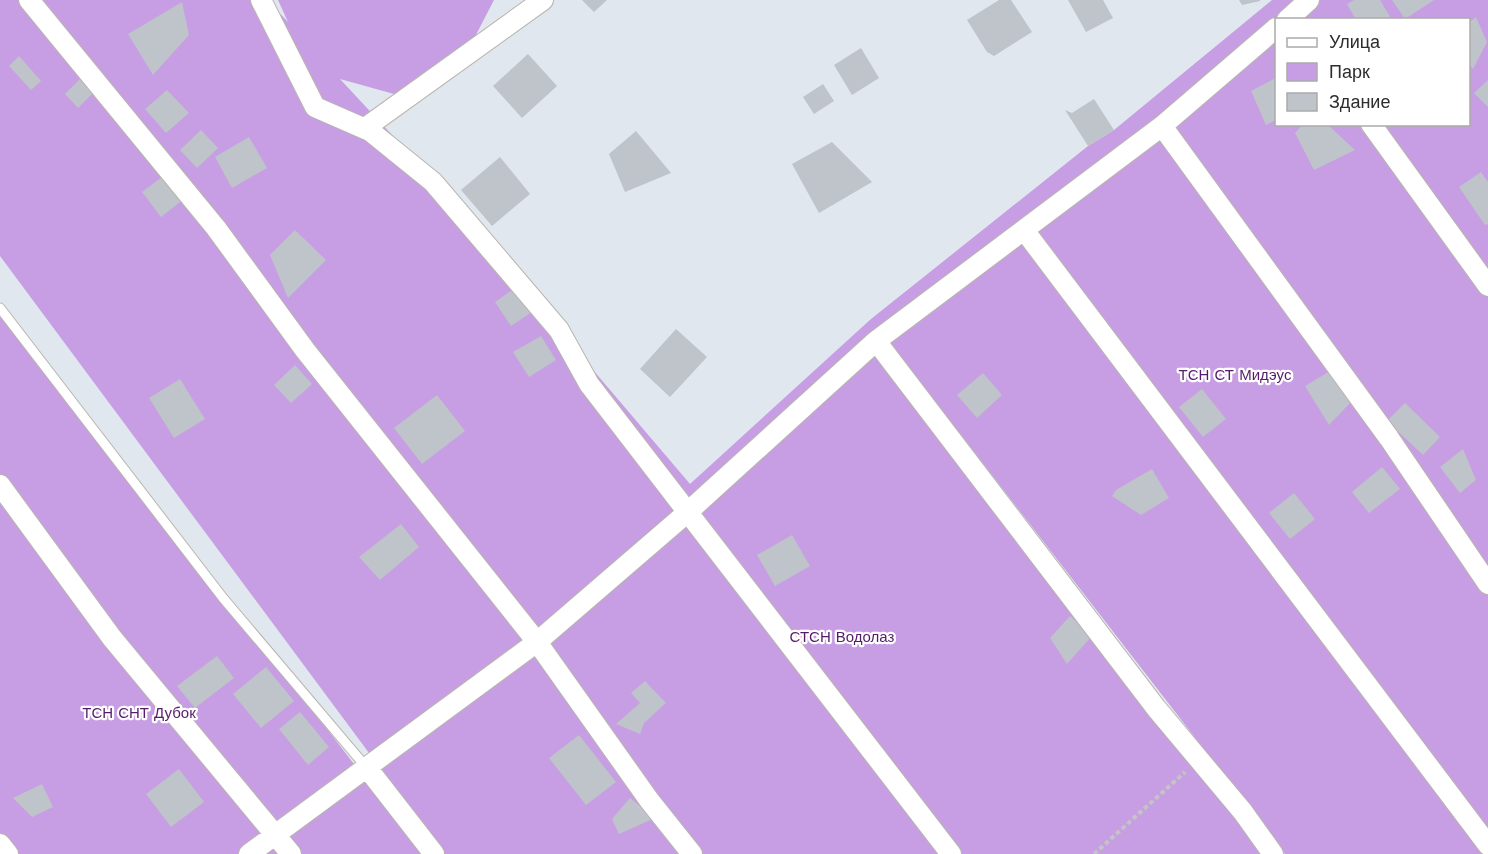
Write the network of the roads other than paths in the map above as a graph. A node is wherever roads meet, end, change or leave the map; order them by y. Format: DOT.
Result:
graph roads {
  1 [pos="29,0"];
  2 [pos="261,0"];
  3 [pos="543,0"];
  4 [pos="1309,0"];
  5 [pos="1291,18"];
  6 [pos="1275,29"];
  7 [pos="1162,126"];
  8 [pos="1372,126"];
  9 [pos="365,128"];
  10 [pos="1024,230"];
  11 [pos="1488,286"];
  12 [pos="0,308"];
  13 [pos="876,341"];
  14 [pos="0,485"];
  15 [pos="689,511"];
  16 [pos="1488,584"];
  17 [pos="537,642"];
  18 [pos="368,769"];
  19 [pos="276,834"];
  20 [pos="0,844"];
  21 [pos="1488,845"];
  22 [pos="8,854"];
  23 [pos="249,854"];
  24 [pos="291,854"];
  25 [pos="434,854"];
  26 [pos="692,854"];
  27 [pos="951,854"];
  28 [pos="1273,854"];
  1 -- 17 [label="street"];
  2 -- 9 [label="street"];
  3 -- 9 [label="street"];
  4 -- 5 [label="street"];
  6 -- 7 [label="street"];
  7 -- 10 [label="street"];
  7 -- 16 [label="street"];
  8 -- 11 [label="street"];
  9 -- 15 [label="street"];
  10 -- 13 [label="street"];
  10 -- 21 [label="street"];
  12 -- 18 [label="lane"];
  13 -- 15 [label="street"];
  13 -- 28 [label="street"];
  14 -- 19 [label="street"];
  15 -- 17 [label="street"];
  15 -- 27 [label="street"];
  17 -- 18 [label="street"];
  17 -- 26 [label="street"];
  18 -- 19 [label="street"];
  18 -- 25 [label="street"];
  19 -- 23 [label="street"];
  19 -- 24 [label="street"];
  20 -- 22 [label="street"];
}
